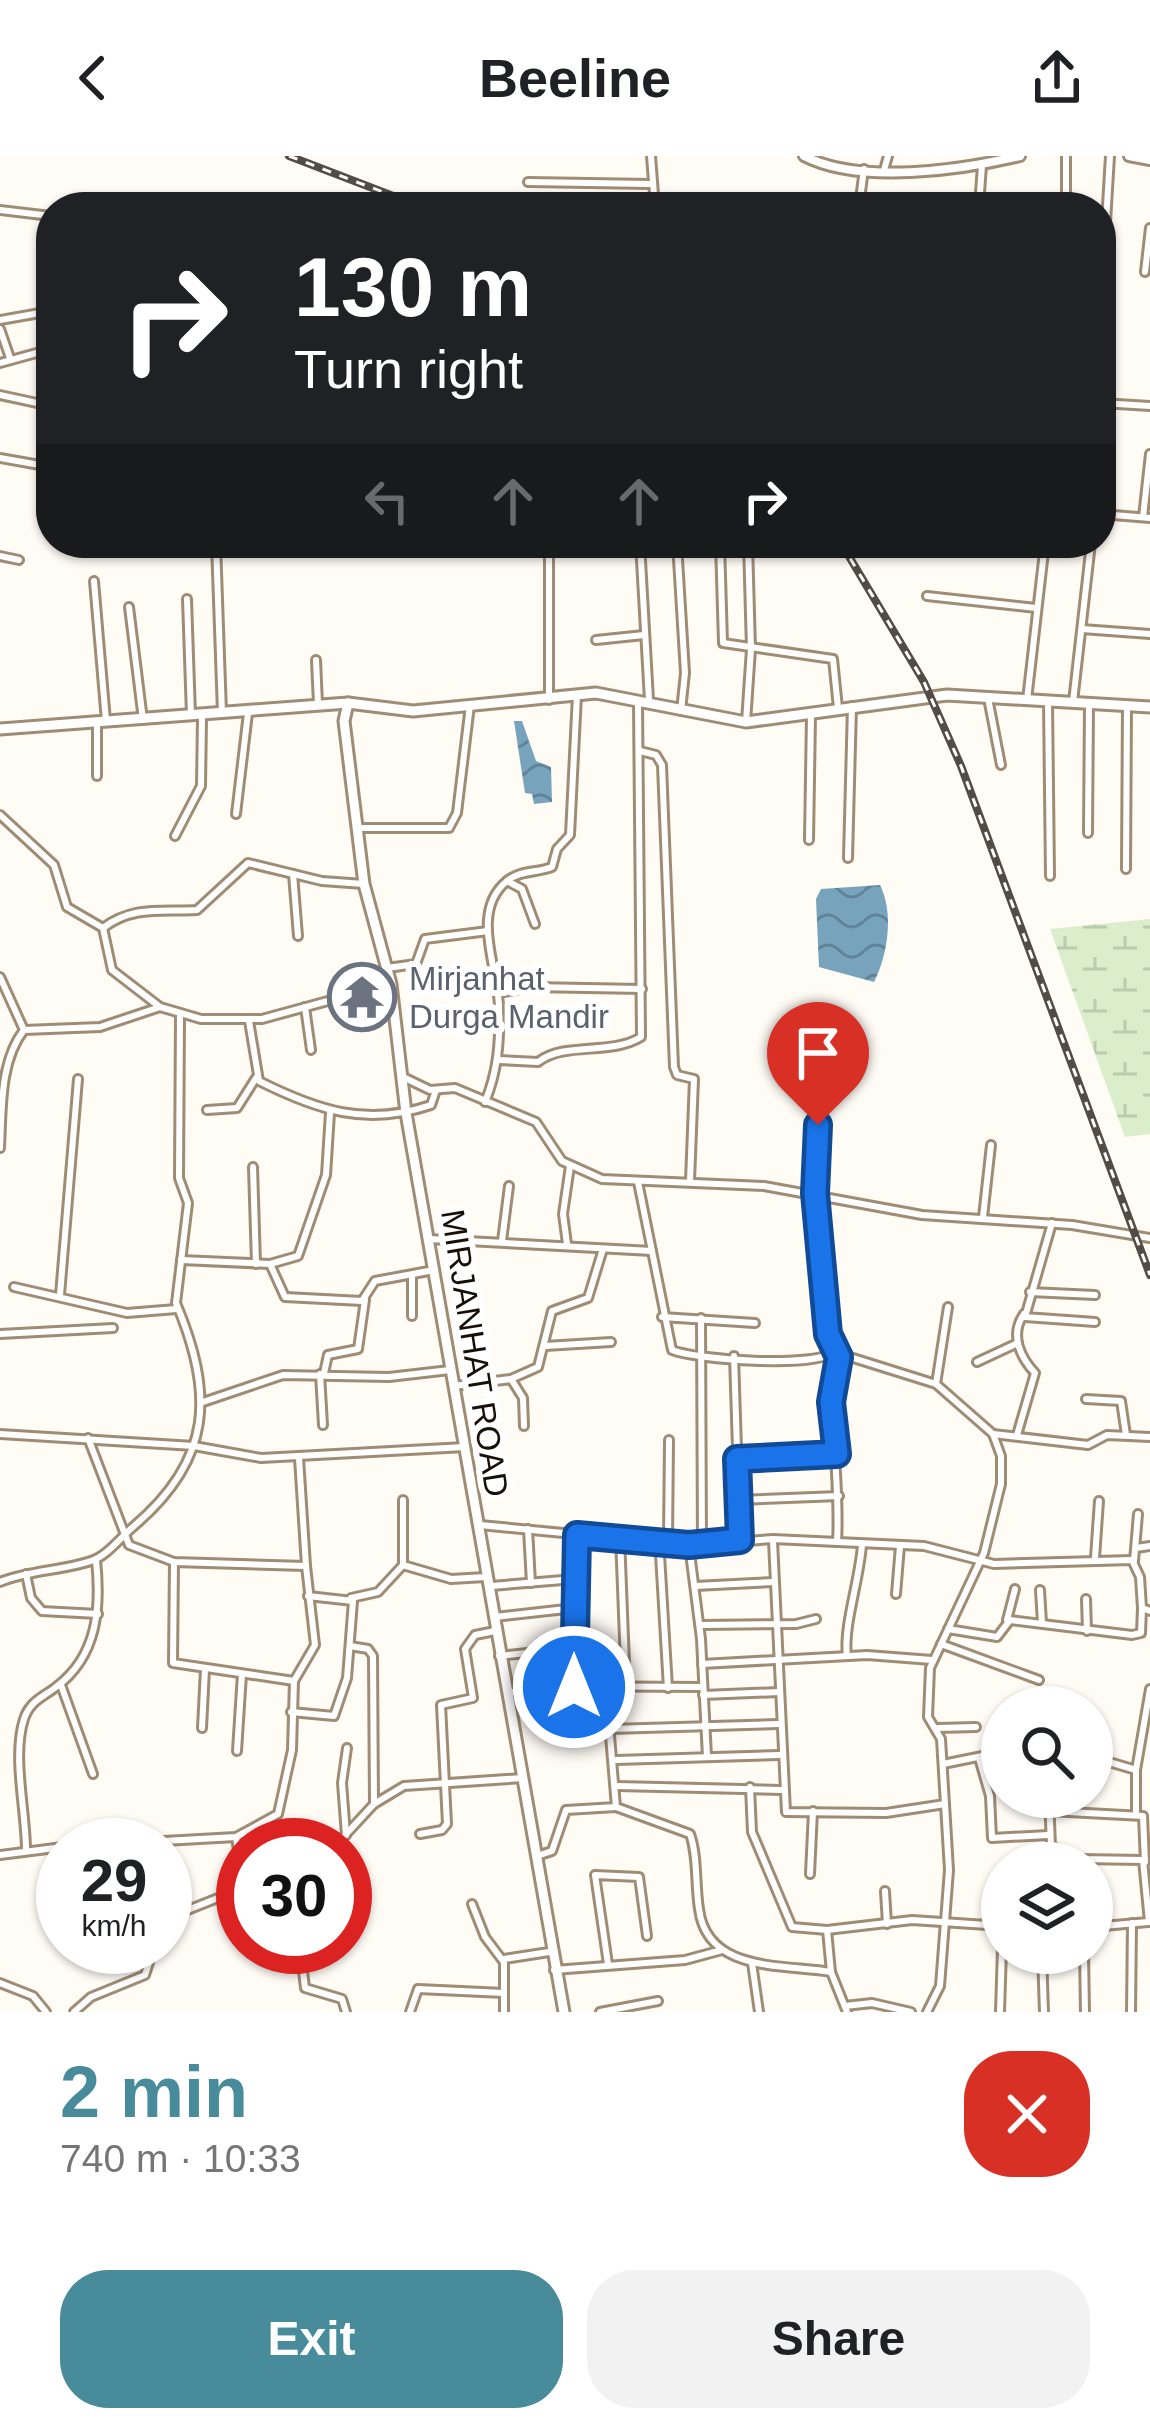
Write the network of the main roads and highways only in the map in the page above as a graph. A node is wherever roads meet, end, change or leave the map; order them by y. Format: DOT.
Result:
graph roads {
  1 [pos="348,703"];
  2 [pos="1150,707"];
  3 [pos="0,729"];
  4 [pos="564,2012"];
  1 -- 2 [label="main road"];
  1 -- 3 [label="main road"];
  1 -- 4 [label="main road, MIRJANHAT ROAD"];
}
